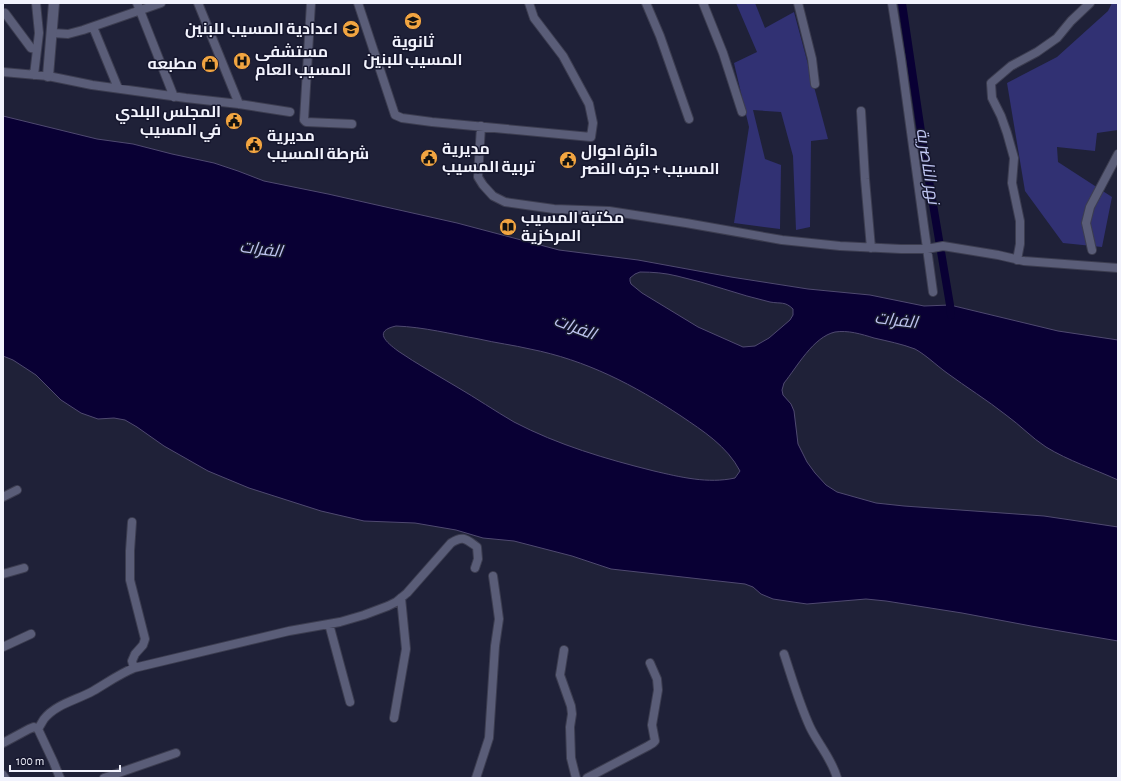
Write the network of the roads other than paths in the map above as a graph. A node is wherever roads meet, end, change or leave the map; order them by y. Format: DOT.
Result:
graph roads {
  1 [pos="36,3"];
  2 [pos="54,3"];
  3 [pos="161,3"];
  4 [pos="198,3"];
  5 [pos="311,3"];
  6 [pos="358,3"];
  7 [pos="529,3"];
  8 [pos="646,3"];
  9 [pos="703,3"];
  10 [pos="798,3"];
  11 [pos="892,3"];
  12 [pos="1090,3"];
  13 [pos="138,7"];
  14 [pos="5,13"];
  15 [pos="93,27"];
  16 [pos="52,33"];
  17 [pos="37,49"];
  18 [pos="3,72"];
  19 [pos="34,75"];
  20 [pos="48,76"];
  21 [pos="815,84"];
  22 [pos="118,88"];
  23 [pos="174,96"];
  24 [pos="239,104"];
  25 [pos="861,111"];
  26 [pos="290,112"];
  27 [pos="742,112"];
  28 [pos="689,119"];
  29 [pos="352,124"];
  30 [pos="481,126"];
  31 [pos="1118,154"];
  32 [pos="871,248"];
  33 [pos="929,248"];
  34 [pos="1092,250"];
  35 [pos="1017,260"];
  36 [pos="1118,268"];
  37 [pos="932,292"];
  38 [pos="17,490"];
  39 [pos="3,497"];
  40 [pos="132,522"];
  41 [pos="24,568"];
  42 [pos="475,568"];
  43 [pos="3,574"];
  44 [pos="493,576"];
  45 [pos="401,598"];
  46 [pos="329,624"];
  47 [pos="31,634"];
  48 [pos="3,647"];
  49 [pos="564,650"];
  50 [pos="784,654"];
  51 [pos="650,662"];
  52 [pos="134,668"];
  53 [pos="350,702"];
  54 [pos="394,718"];
  55 [pos="38,729"];
  56 [pos="3,743"];
  57 [pos="176,753"];
  58 [pos="3,775"];
  59 [pos="5,778"];
  60 [pos="60,778"];
  61 [pos="104,778"];
  62 [pos="476,778"];
  63 [pos="576,778"];
  64 [pos="587,778"];
  65 [pos="837,778"];
  1 -- 17 [label="street"];
  2 -- 16 [label="street"];
  3 -- 13 [label="street"];
  4 -- 24 [label="street"];
  5 -- 29 [label="street"];
  6 -- 30 [label="street"];
  7 -- 30 [label="street"];
  8 -- 28 [label="street"];
  9 -- 27 [label="street"];
  10 -- 21 [label="street"];
  11 -- 33 [label="street"];
  12 -- 35 [label="street"];
  13 -- 15 [label="street"];
  13 -- 23 [label="street"];
  14 -- 17 [label="street"];
  15 -- 16 [label="street"];
  15 -- 22 [label="street"];
  16 -- 20 [label="street"];
  17 -- 19 [label="street"];
  18 -- 19 [label="street"];
  19 -- 20 [label="street"];
  20 -- 22 [label="street"];
  22 -- 23 [label="street"];
  23 -- 24 [label="street"];
  24 -- 26 [label="street"];
  25 -- 32 [label="street"];
  30 -- 32 [label="street"];
  31 -- 34 [label="street"];
  32 -- 33 [label="street"];
  33 -- 35 [label="street"];
  33 -- 37 [label="street"];
  35 -- 36 [label="street"];
  38 -- 39 [label="street"];
  40 -- 52 [label="street"];
  41 -- 43 [label="street"];
  42 -- 45 [label="street"];
  44 -- 62 [label="street"];
  45 -- 46 [label="street"];
  45 -- 54 [label="street"];
  46 -- 52 [label="street"];
  46 -- 53 [label="street"];
  47 -- 48 [label="street"];
  49 -- 63 [label="street"];
  50 -- 65 [label="street"];
  51 -- 64 [label="street"];
  52 -- 55 [label="street"];
  55 -- 56 [label="street"];
  55 -- 60 [label="street"];
  57 -- 61 [label="street"];
  58 -- 59 [label="street"];
}
